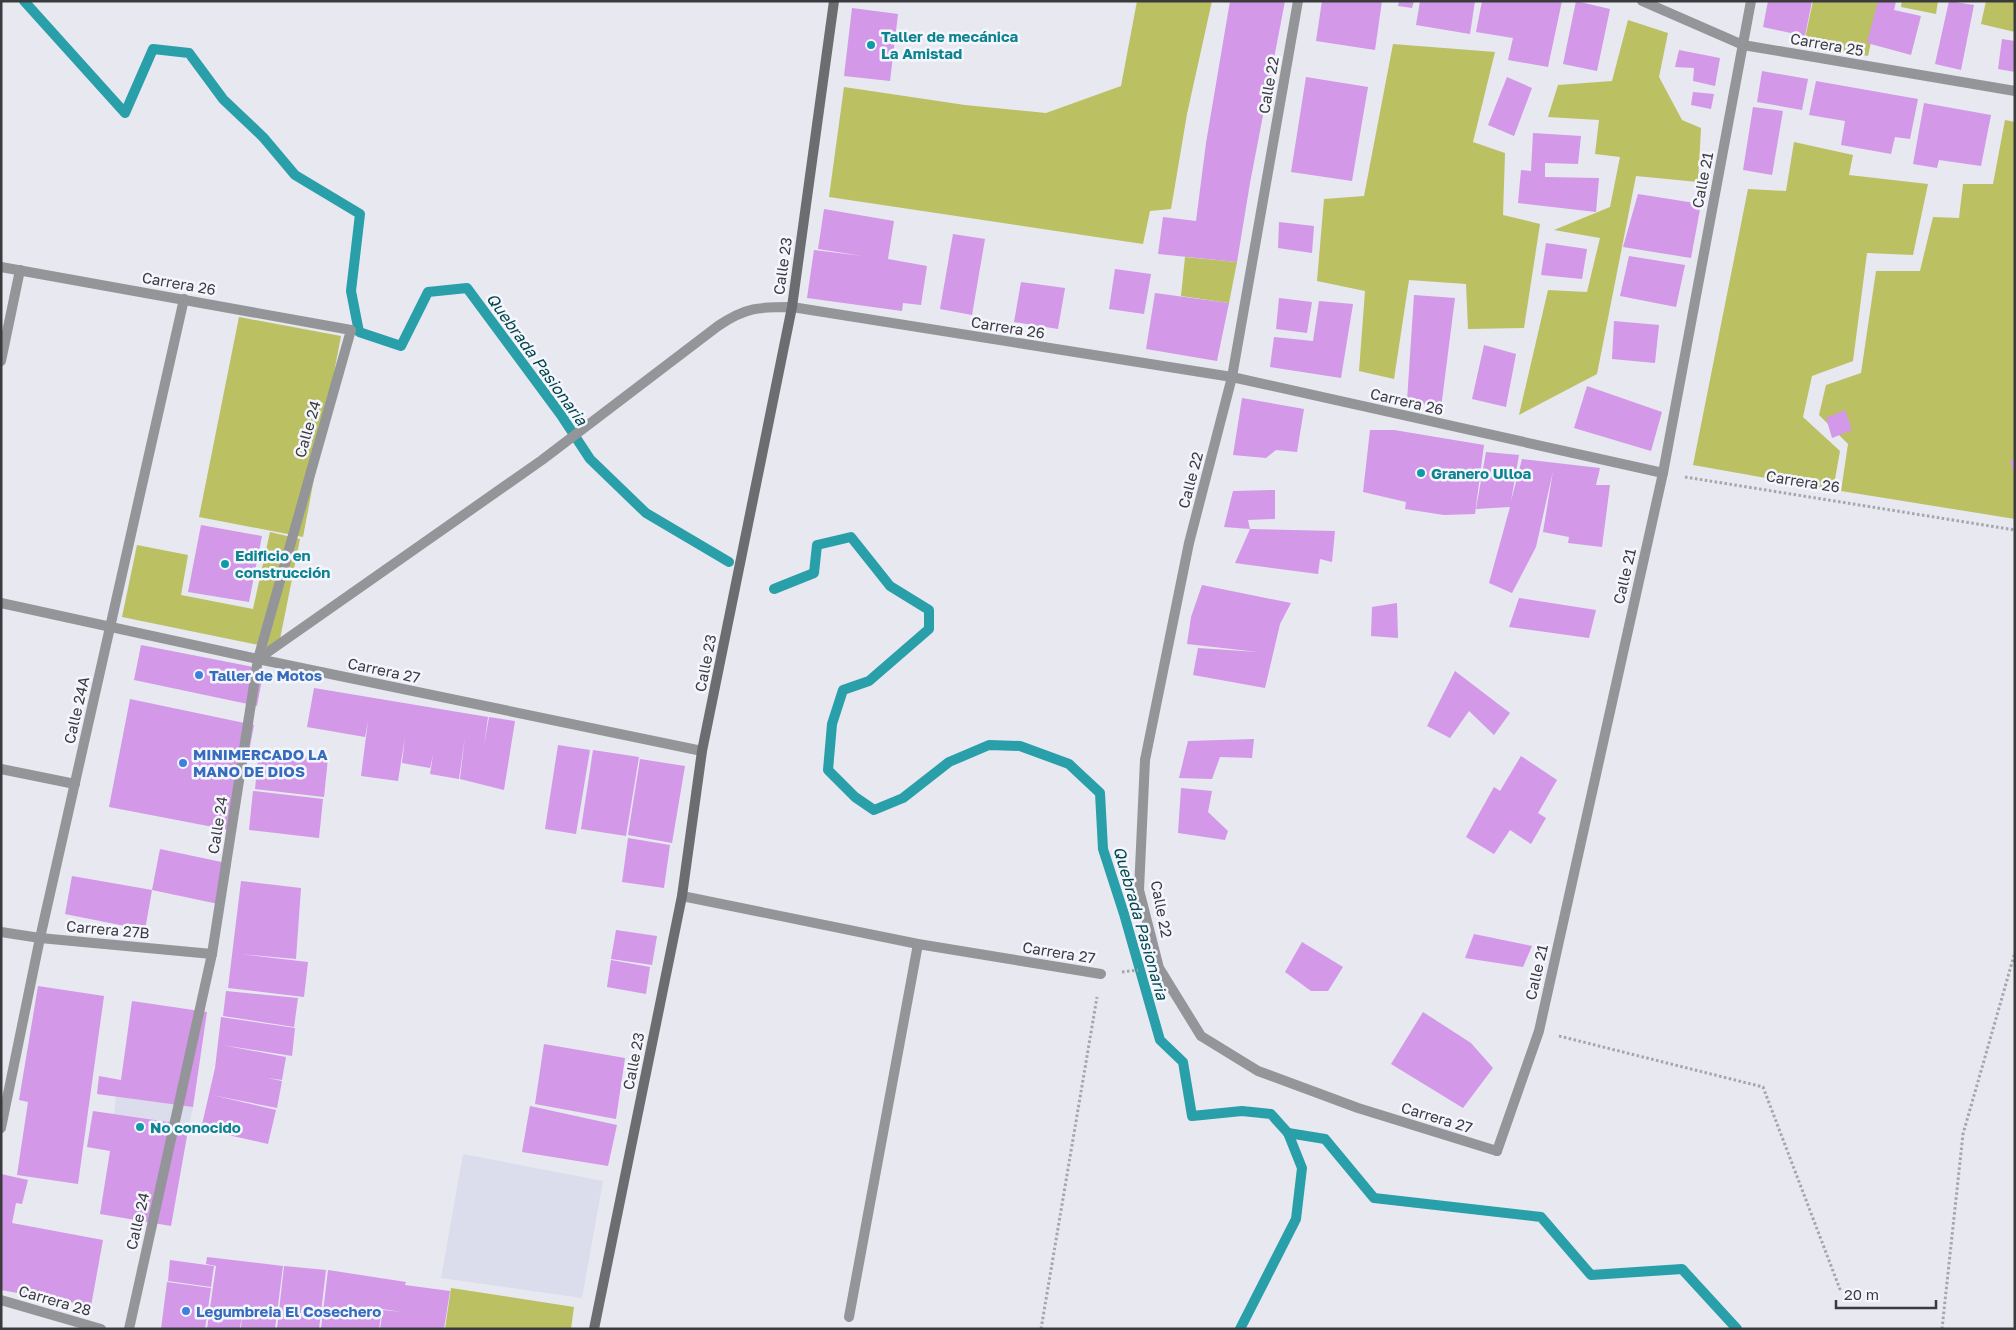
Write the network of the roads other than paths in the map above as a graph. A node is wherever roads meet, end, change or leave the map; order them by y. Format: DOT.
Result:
graph roads {
  1 [pos="834,1"];
  2 [pos="1298,1"];
  3 [pos="1642,1"];
  4 [pos="1751,1"];
  5 [pos="1742,45"];
  6 [pos="2015,91"];
  7 [pos="1,267"];
  8 [pos="20,270"];
  9 [pos="184,299"];
  10 [pos="792,307"];
  11 [pos="351,330"];
  12 [pos="1,361"];
  13 [pos="1232,377"];
  14 [pos="1663,473"];
  15 [pos="1,603"];
  16 [pos="111,625"];
  17 [pos="258,659"];
  18 [pos="702,751"];
  19 [pos="1,769"];
  20 [pos="75,784"];
  21 [pos="682,896"];
  22 [pos="1,932"];
  23 [pos="40,938"];
  24 [pos="918,944"];
  25 [pos="212,954"];
  26 [pos="1159,968"];
  27 [pos="1101,974"];
  28 [pos="1,1128"];
  29 [pos="1497,1151"];
  30 [pos="1,1300"];
  31 [pos="850,1317"];
  32 [pos="101,1329"];
  33 [pos="128,1329"];
  34 [pos="594,1329"];
  1 -- 10 [label="main road, Calle 23"];
  2 -- 13 [label="street, Calle 22"];
  3 -- 5 [label="street, Carrera 25"];
  4 -- 5 [label="street, Calle 21"];
  5 -- 6 [label="street, Carrera 25"];
  5 -- 14 [label="street, Calle 21"];
  7 -- 8 [label="street, Carrera 26"];
  8 -- 9 [label="street, Carrera 26"];
  8 -- 12 [label="street"];
  9 -- 11 [label="street, Carrera 26"];
  9 -- 16 [label="street, Calle 24A"];
  10 -- 13 [label="street, Carrera 26"];
  10 -- 17 [label="street, Carrera 26"];
  10 -- 18 [label="main road, Calle 23"];
  11 -- 17 [label="street, Calle 24"];
  13 -- 14 [label="street, Carrera 26"];
  13 -- 26 [label="street, Calle 22"];
  14 -- 29 [label="street, Calle 21"];
  15 -- 16 [label="street, Carrera 27"];
  16 -- 17 [label="street, Carrera 27"];
  16 -- 20 [label="street, Calle 24A"];
  17 -- 18 [label="street, Carrera 27"];
  17 -- 25 [label="street, Calle 24"];
  18 -- 21 [label="main road, Calle 23"];
  19 -- 20 [label="street"];
  20 -- 23 [label="street, Calle 24A"];
  21 -- 24 [label="street, Carrera 27"];
  21 -- 34 [label="main road, Calle 23"];
  22 -- 23 [label="street, Carrera 27B"];
  23 -- 25 [label="street, Carrera 27B"];
  23 -- 28 [label="street, Calle 24A"];
  24 -- 27 [label="street, Carrera 27"];
  24 -- 31 [label="street"];
  25 -- 33 [label="street, Calle 24"];
  26 -- 29 [label="street, Carrera 27"];
  30 -- 32 [label="street, Carrera 28"];
}
